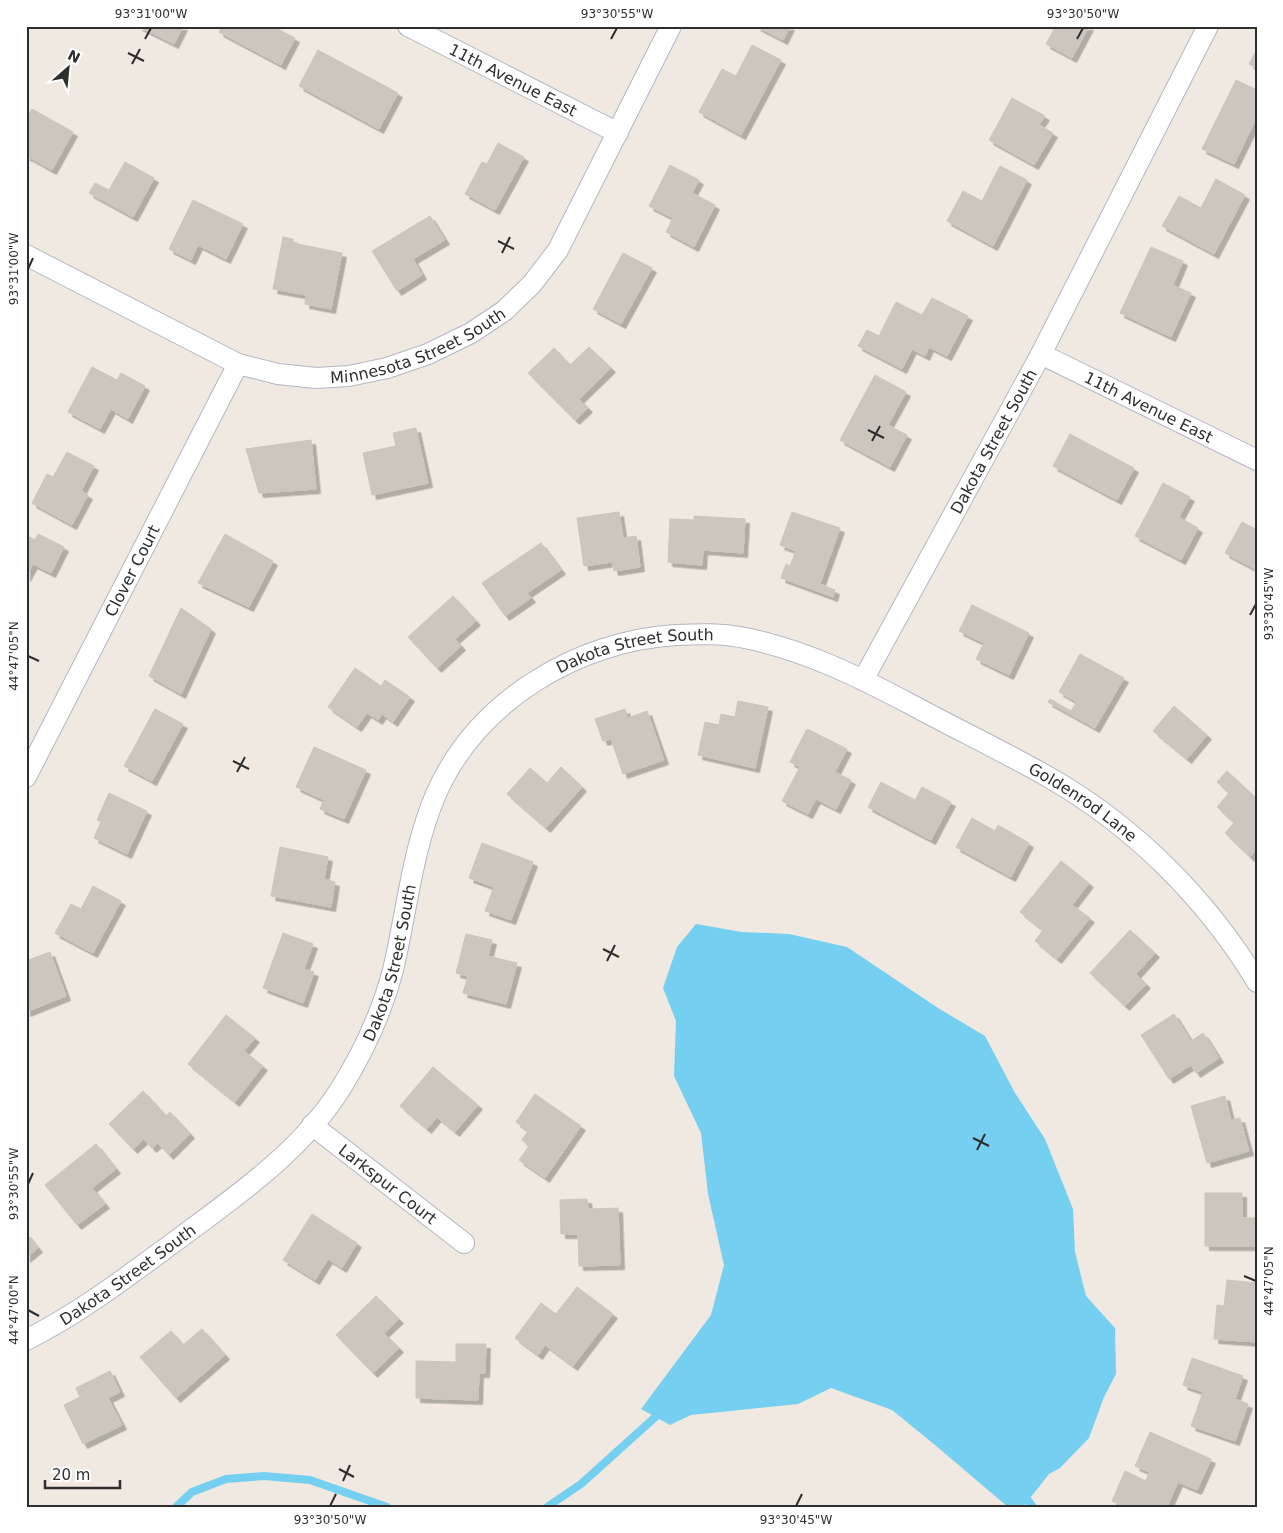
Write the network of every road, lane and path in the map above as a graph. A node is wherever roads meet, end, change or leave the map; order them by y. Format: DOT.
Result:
graph roads {
  1 [pos="408,26"];
  2 [pos="671,26"];
  3 [pos="1208,26"];
  4 [pos="618,133"];
  5 [pos="26,255"];
  6 [pos="1041,354"];
  7 [pos="238,364"];
  8 [pos="1257,460"];
  9 [pos="863,680"];
  10 [pos="26,777"];
  11 [pos="1257,982"];
  12 [pos="312,1125"];
  13 [pos="464,1243"];
  14 [pos="26,1340"];
  1 -- 4 [label="street, 11th Avenue East"];
  2 -- 4 [label="street, Minnesota Street South"];
  3 -- 6 [label="street, Dakota Street South"];
  4 -- 7 [label="street, Minnesota Street South"];
  5 -- 7 [label="street, Minnesota Street South"];
  6 -- 8 [label="street, 11th Avenue East"];
  6 -- 9 [label="street, Dakota Street South"];
  7 -- 10 [label="street, Clover Court"];
  9 -- 11 [label="street, Goldenrod Lane"];
  9 -- 12 [label="street, Dakota Street South"];
  12 -- 13 [label="street, Larkspur Court"];
  12 -- 14 [label="street, Dakota Street South"];
}
